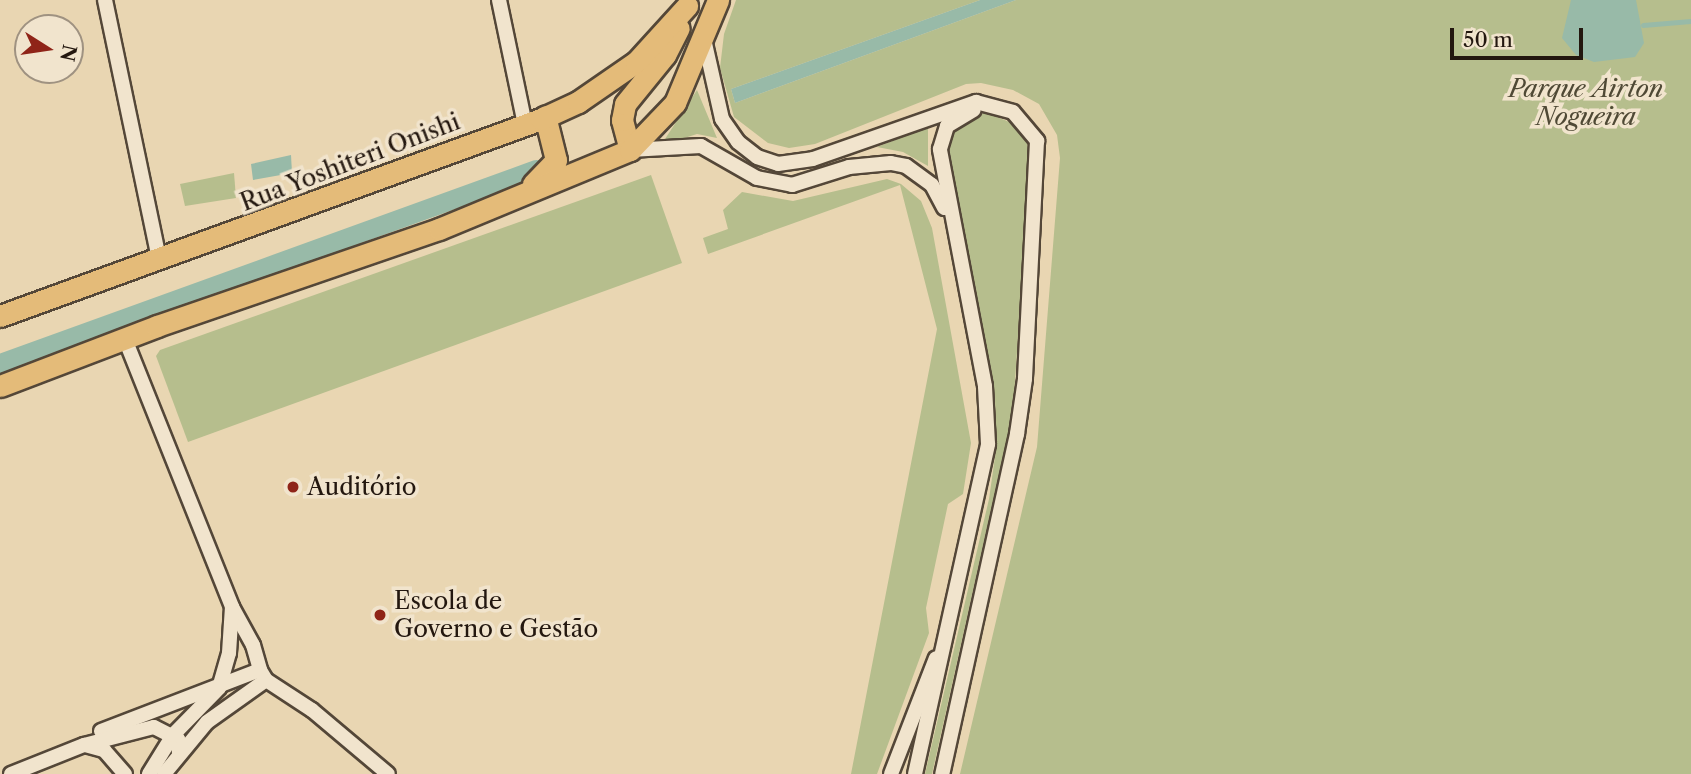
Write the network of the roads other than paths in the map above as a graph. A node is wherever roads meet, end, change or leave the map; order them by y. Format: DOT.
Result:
graph roads {
  1 [pos="104,0"];
  2 [pos="499,0"];
  3 [pos="718,0"];
  4 [pos="689,3"];
  5 [pos="705,39"];
  6 [pos="1000,107"];
  7 [pos="545,116"];
  8 [pos="525,124"];
  9 [pos="630,150"];
  10 [pos="515,198"];
  11 [pos="953,236"];
  12 [pos="159,259"];
  13 [pos="0,316"];
  14 [pos="125,339"];
  15 [pos="0,386"];
  16 [pos="232,607"];
  17 [pos="954,614"];
  18 [pos="263,675"];
  19 [pos="219,688"];
  20 [pos="173,735"];
  21 [pos="84,745"];
  22 [pos="179,754"];
  23 [pos="11,774"];
  24 [pos="125,774"];
  25 [pos="149,774"];
  26 [pos="164,774"];
  27 [pos="388,774"];
  28 [pos="891,774"];
  29 [pos="915,774"];
  30 [pos="942,774"];
  1 -- 12 [label="street"];
  2 -- 8 [label="street"];
  3 -- 5 [label="main road"];
  4 -- 7 [label="main road, Rua Yoshiteri Onishi"];
  4 -- 9 [label="main road"];
  5 -- 6 [label="street"];
  5 -- 9 [label="main road"];
  6 -- 11 [label="street"];
  6 -- 30 [label="street"];
  7 -- 8 [label="main road, Rua Yoshiteri Onishi"];
  7 -- 10 [label="main road"];
  8 -- 12 [label="main road, Rua Yoshiteri Onishi"];
  9 -- 10 [label="main road"];
  9 -- 11 [label="street"];
  10 -- 14 [label="main road"];
  11 -- 17 [label="street"];
  12 -- 13 [label="main road, Rua Yoshiteri Onishi"];
  14 -- 15 [label="main road"];
  14 -- 16 [label="street"];
  16 -- 18 [label="street"];
  16 -- 19 [label="street"];
  17 -- 28 [label="street"];
  17 -- 29 [label="street"];
  18 -- 19 [label="street"];
  18 -- 22 [label="street"];
  18 -- 27 [label="street"];
  19 -- 20 [label="street"];
  19 -- 21 [label="street"];
  20 -- 21 [label="street"];
  20 -- 22 [label="street"];
  20 -- 25 [label="street"];
  21 -- 23 [label="street"];
  21 -- 24 [label="street"];
  22 -- 26 [label="street"];
}
